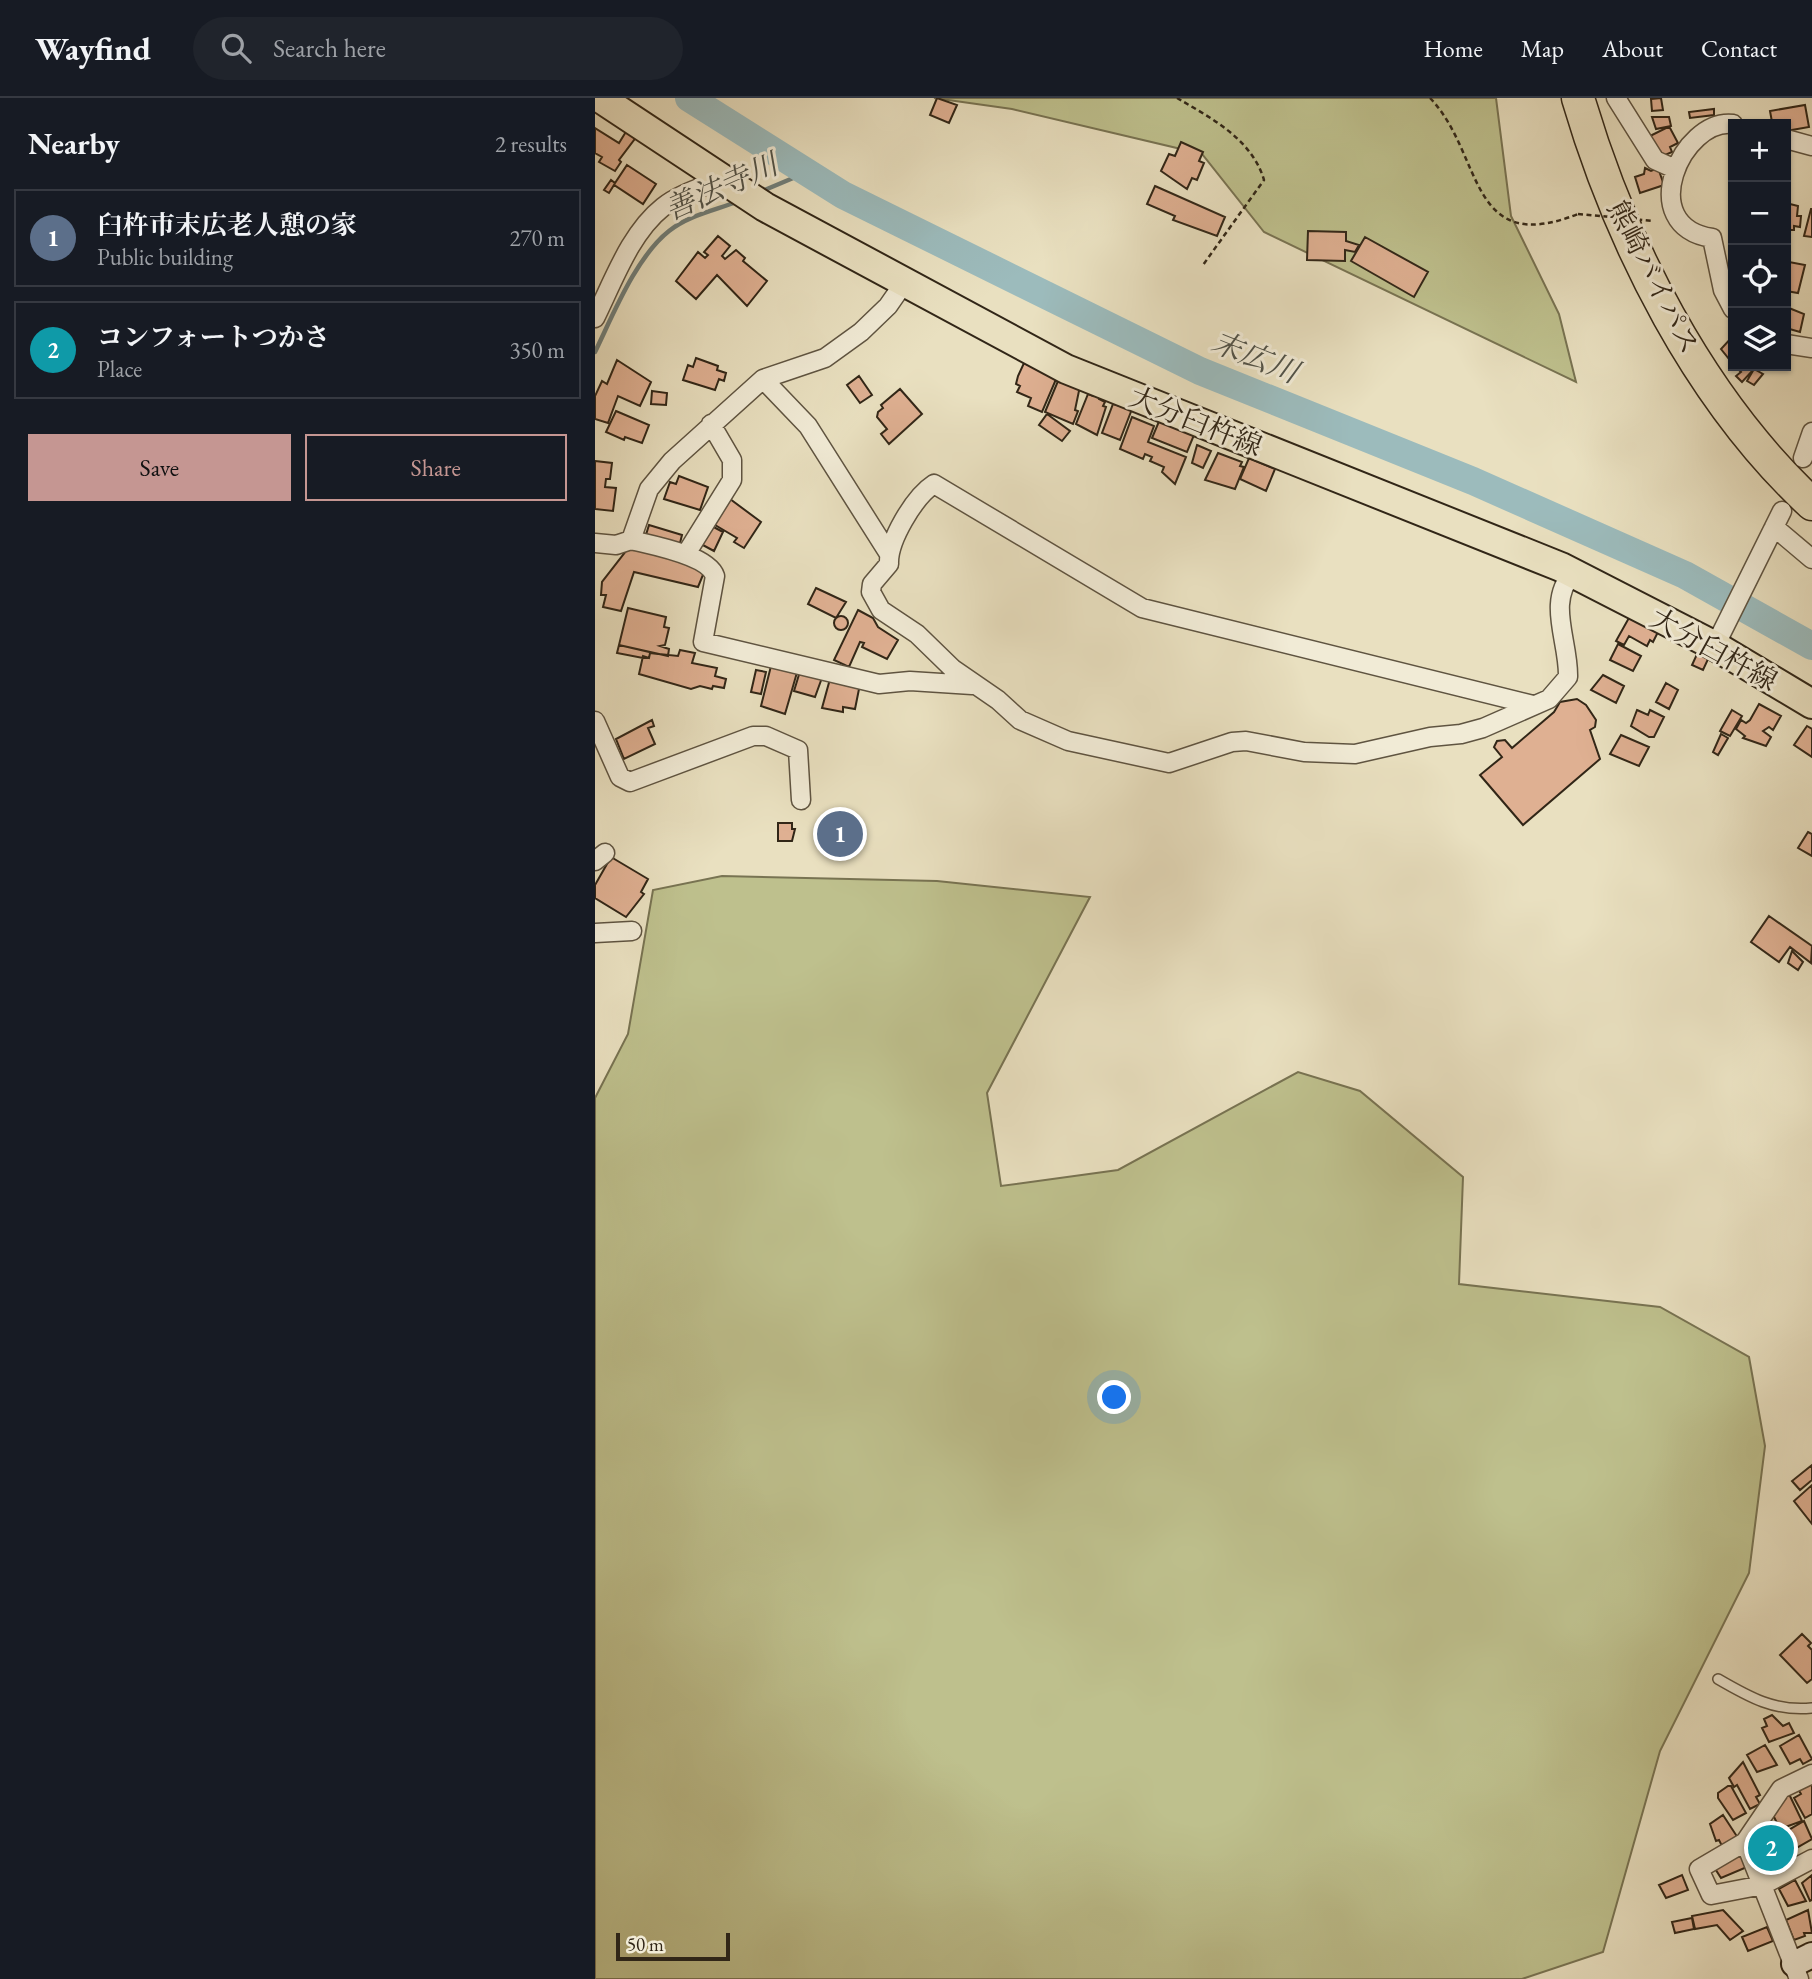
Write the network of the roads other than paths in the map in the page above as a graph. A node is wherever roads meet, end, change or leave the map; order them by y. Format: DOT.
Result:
graph roads {
  1 [pos="600,98"];
  2 [pos="1578,98"];
  3 [pos="1616,98"];
  4 [pos="1728,126"];
  5 [pos="1791,140"];
  6 [pos="1812,146"];
  7 [pos="1675,169"];
  8 [pos="725,181"];
  9 [pos="904,283"];
  10 [pos="1732,308"];
  11 [pos="595,318"];
  12 [pos="763,379"];
  13 [pos="711,424"];
  14 [pos="1812,432"];
  15 [pos="1803,458"];
  16 [pos="1789,514"];
  17 [pos="631,540"];
  18 [pos="595,542"];
  19 [pos="685,554"];
  20 [pos="889,554"];
  21 [pos="1812,559"];
  22 [pos="1573,573"];
  23 [pos="1719,639"];
  24 [pos="972,685"];
  25 [pos="1812,704"];
  26 [pos="1534,705"];
  27 [pos="595,721"];
  28 [pos="801,800"];
  29 [pos="632,931"];
  30 [pos="595,933"];
  31 [pos="1718,1679"];
  32 [pos="1812,1708"];
  33 [pos="1812,1773"];
  34 [pos="1745,1842"];
  35 [pos="1812,1859"];
  36 [pos="1763,1885"];
  37 [pos="1802,1966"];
  1 -- 8 [label="main road, 大分臼杵線"];
  2 -- 16 [label="highway, 熊崎バイパス"];
  3 -- 7 [label="street"];
  4 -- 7 [label="street"];
  5 -- 6 [label="street"];
  7 -- 10 [label="street"];
  8 -- 9 [label="main road, 大分臼杵線"];
  8 -- 11 [label="street"];
  9 -- 12 [label="street"];
  9 -- 22 [label="main road, 大分臼杵線"];
  12 -- 13 [label="street"];
  12 -- 20 [label="street"];
  13 -- 17 [label="street"];
  13 -- 19 [label="street"];
  14 -- 15 [label="street"];
  16 -- 21 [label="street"];
  16 -- 23 [label="street"];
  17 -- 18 [label="street"];
  17 -- 19 [label="street"];
  19 -- 24 [label="street"];
  20 -- 24 [label="street"];
  20 -- 26 [label="street"];
  22 -- 23 [label="main road, 大分臼杵線"];
  22 -- 26 [label="street"];
  23 -- 25 [label="main road, 大分臼杵線"];
  24 -- 26 [label="street"];
  27 -- 28 [label="street"];
  29 -- 30 [label="street"];
  31 -- 32 [label="lane"];
  33 -- 34 [label="street"];
  34 -- 36 [label="street"];
  34 -- 36 [label="street"];
  35 -- 36 [label="street"];
  36 -- 37 [label="street"];
}
